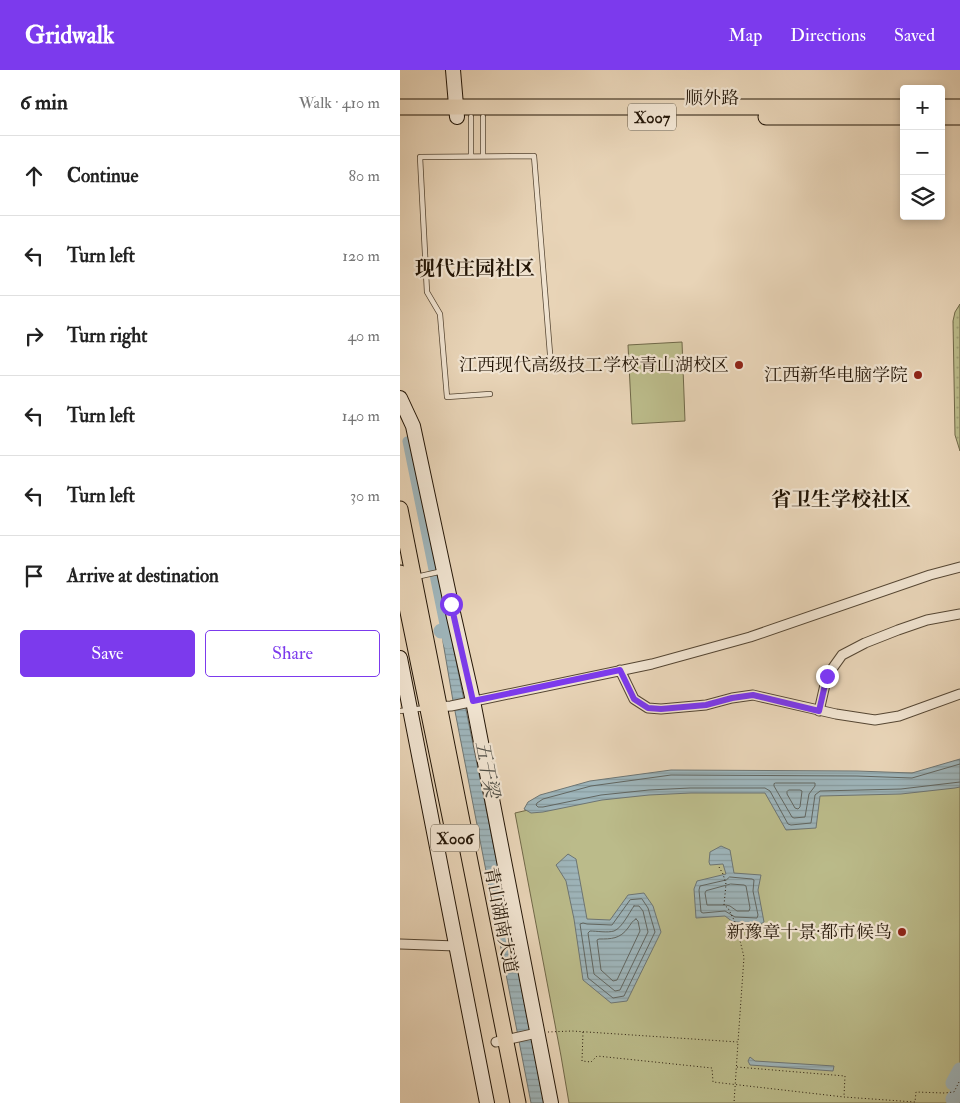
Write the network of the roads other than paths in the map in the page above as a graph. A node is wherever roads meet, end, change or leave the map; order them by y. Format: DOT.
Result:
graph roads {
  1 [pos="453,70"];
  2 [pos="400,107"];
  3 [pos="900,107"];
  4 [pos="945,107"];
  5 [pos="960,107"];
  6 [pos="467,114"];
  7 [pos="400,117"];
  8 [pos="900,117"];
  9 [pos="945,117"];
  10 [pos="960,117"];
  11 [pos="471,156"];
  12 [pos="483,156"];
  13 [pos="551,366"];
  14 [pos="490,394"];
  15 [pos="400,398"];
  16 [pos="400,509"];
  17 [pos="960,567"];
  18 [pos="443,571"];
  19 [pos="412,576"];
  20 [pos="960,614"];
  21 [pos="400,658"];
  22 [pos="620,670"];
  23 [pos="403,682"];
  24 [pos="423,683"];
  25 [pos="960,694"];
  26 [pos="472,702"];
  27 [pos="439,707"];
  28 [pos="405,710"];
  29 [pos="819,711"];
  30 [pos="400,944"];
  31 [pos="456,946"];
  32 [pos="536,1033"];
  33 [pos="506,1040"];
  34 [pos="487,1103"];
  35 [pos="508,1103"];
  36 [pos="518,1103"];
  37 [pos="551,1103"];
  1 -- 6 [label="main road"];
  2 -- 6 [label="main road, 顺外路"];
  3 -- 6 [label="main road, 顺外路"];
  4 -- 5 [label="main road"];
  6 -- 7 [label="main road, 顺外路 / X007"];
  6 -- 8 [label="main road, 顺外路 / X007"];
  6 -- 11 [label="lane"];
  6 -- 12 [label="lane"];
  9 -- 10 [label="main road"];
  11 -- 12 [label="lane"];
  11 -- 14 [label="lane"];
  12 -- 13 [label="lane"];
  15 -- 18 [label="main road"];
  16 -- 19 [label="main road, 青山湖南大道 / X006"];
  17 -- 22 [label="street"];
  18 -- 19 [label="lane"];
  18 -- 26 [label="main road"];
  19 -- 24 [label="main road, 青山湖南大道 / X006"];
  19 -- 27 [label="main road, 青山湖南大道 / X006"];
  20 -- 29 [label="street"];
  21 -- 23 [label="main road"];
  22 -- 26 [label="street"];
  22 -- 29 [label="street"];
  23 -- 24 [label="lane"];
  23 -- 28 [label="main road"];
  24 -- 27 [label="main road, 青山湖南大道 / X006"];
  25 -- 29 [label="street"];
  26 -- 27 [label="street"];
  26 -- 32 [label="main road"];
  27 -- 28 [label="lane"];
  27 -- 33 [label="main road, 青山湖南大道 / X006"];
  28 -- 31 [label="main road"];
  30 -- 31 [label="street"];
  31 -- 34 [label="main road"];
  32 -- 33 [label="street"];
  32 -- 37 [label="main road"];
  33 -- 35 [label="main road, 青山湖南大道 / X006"];
  33 -- 36 [label="main road, 青山湖南大道 / X006"];
}
